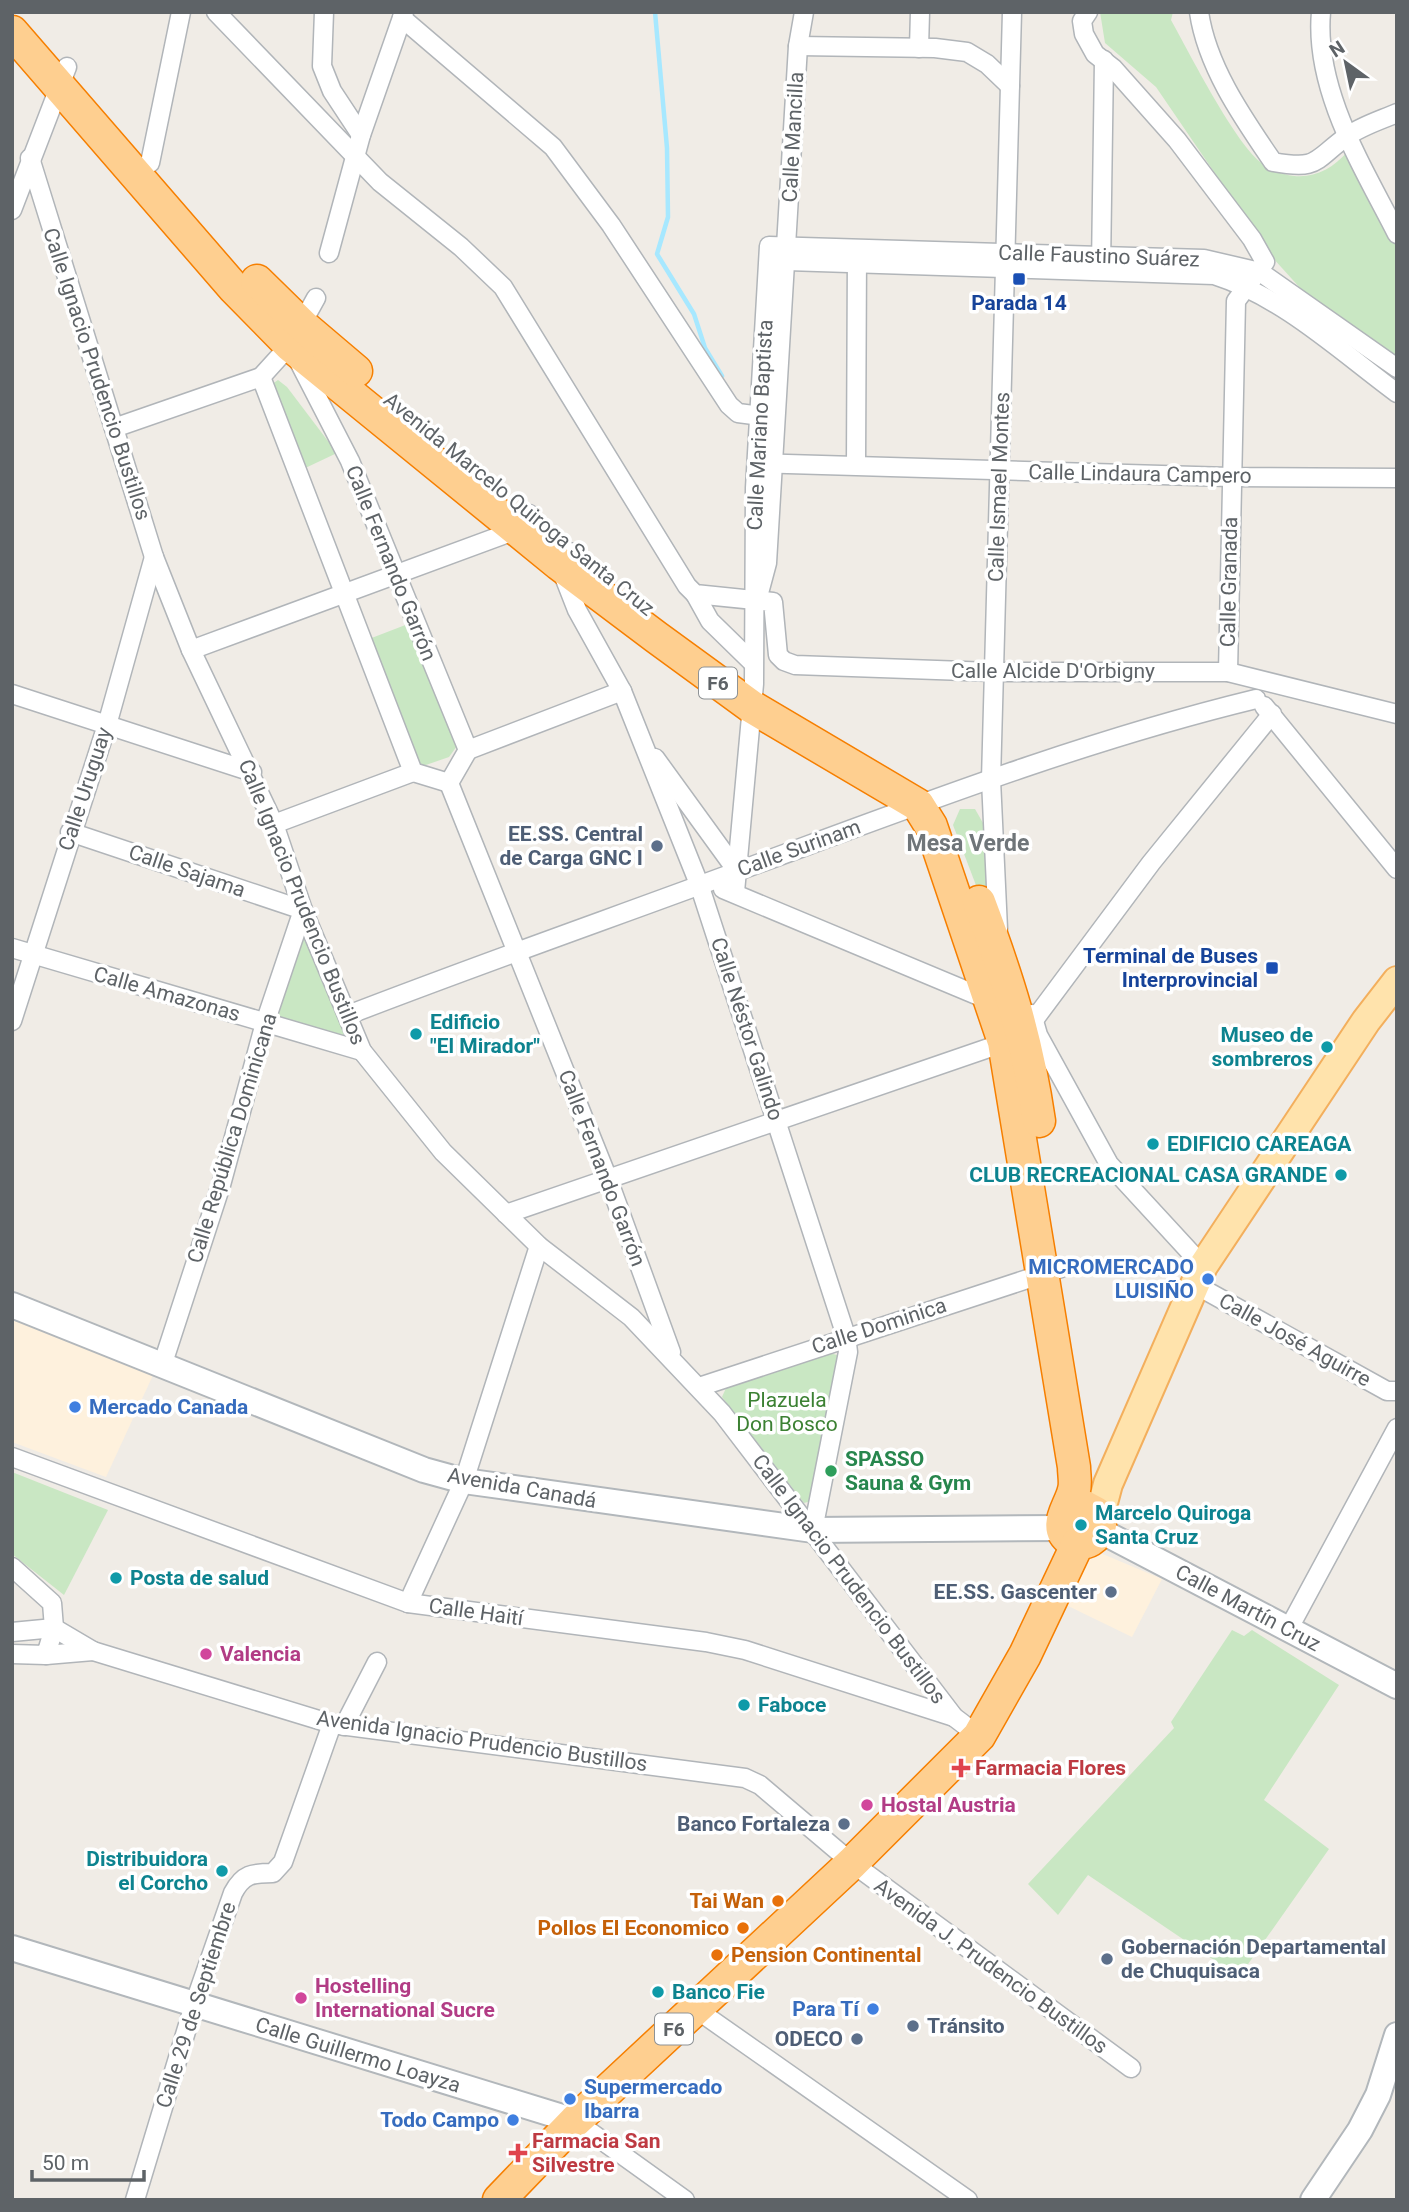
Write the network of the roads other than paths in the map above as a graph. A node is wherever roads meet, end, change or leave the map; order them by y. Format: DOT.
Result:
graph roads {
  1 [pos="20,12"];
  2 [pos="181,12"];
  3 [pos="216,12"];
  4 [pos="324,12"];
  5 [pos="804,12"];
  6 [pos="920,12"];
  7 [pos="1012,12"];
  8 [pos="1088,12"];
  9 [pos="1199,12"];
  10 [pos="1321,12"];
  11 [pos="403,15"];
  12 [pos="12,32"];
  13 [pos="798,46"];
  14 [pos="919,48"];
  15 [pos="1104,61"];
  16 [pos="64,78"];
  17 [pos="1010,86"];
  18 [pos="1397,113"];
  19 [pos="361,135"];
  20 [pos="1348,136"];
  21 [pos="356,157"];
  22 [pos="30,158"];
  23 [pos="150,163"];
  24 [pos="13,204"];
  25 [pos="44,209"];
  26 [pos="1397,234"];
  27 [pos="781,251"];
  28 [pos="329,253"];
  29 [pos="856,256"];
  30 [pos="1004,260"];
  31 [pos="1102,263"];
  32 [pos="1260,272"];
  33 [pos="1247,286"];
  34 [pos="316,298"];
  35 [pos="296,336"];
  36 [pos="1397,368"];
  37 [pos="261,377"];
  38 [pos="1397,393"];
  39 [pos="769,417"];
  40 [pos="114,428"];
  41 [pos="765,463"];
  42 [pos="856,465"];
  43 [pos="1000,471"];
  44 [pos="1230,477"];
  45 [pos="1397,478"];
  46 [pos="524,522"];
  47 [pos="154,557"];
  48 [pos="564,558"];
  49 [pos="397,576"];
  50 [pos="695,594"];
  51 [pos="343,596"];
  52 [pos="756,603"];
  53 [pos="191,650"];
  54 [pos="993,672"];
  55 [pos="1228,672"];
  56 [pos="1261,679"];
  57 [pos="753,684"];
  58 [pos="622,691"];
  59 [pos="12,694"];
  60 [pos="1256,699"];
  61 [pos="1272,714"];
  62 [pos="1397,715"];
  63 [pos="107,725"];
  64 [pos="636,732"];
  65 [pos="468,750"];
  66 [pos="252,772"];
  67 [pos="413,772"];
  68 [pos="991,780"];
  69 [pos="449,783"];
  70 [pos="928,801"];
  71 [pos="274,824"];
  72 [pos="70,832"];
  73 [pos="1397,869"];
  74 [pos="737,871"];
  75 [pos="699,884"];
  76 [pos="735,892"];
  77 [pos="303,910"];
  78 [pos="12,948"];
  79 [pos="517,950"];
  80 [pos="33,954"];
  81 [pos="1001,961"];
  82 [pos="1397,981"];
  83 [pos="990,1002"];
  84 [pos="348,1014"];
  85 [pos="12,1021"];
  86 [pos="265,1023"];
  87 [pos="1021,1034"];
  88 [pos="362,1051"];
  89 [pos="778,1119"];
  90 [pos="608,1180"];
  91 [pos="506,1214"];
  92 [pos="539,1246"];
  93 [pos="1052,1270"];
  94 [pos="1198,1275"];
  95 [pos="12,1305"];
  96 [pos="846,1336"];
  97 [pos="673,1359"];
  98 [pos="162,1366"];
  99 [pos="699,1387"];
  100 [pos="1397,1391"];
  101 [pos="1397,1428"];
  102 [pos="12,1457"];
  103 [pos="464,1481"];
  104 [pos="1087,1514"];
  105 [pos="813,1530"];
  106 [pos="12,1567"];
  107 [pos="408,1603"];
  108 [pos="54,1628"];
  109 [pos="1288,1630"];
  110 [pos="12,1632"];
  111 [pos="93,1651"];
  112 [pos="12,1654"];
  113 [pos="46,1655"];
  114 [pos="377,1662"];
  115 [pos="1397,1686"];
  116 [pos="954,1717"];
  117 [pos="338,1725"];
  118 [pos="979,1736"];
  119 [pos="852,1863"];
  120 [pos="12,1948"];
  121 [pos="194,2005"];
  122 [pos="696,2009"];
  123 [pos="1397,2035"];
  124 [pos="1131,2068"];
  125 [pos="1387,2091"];
  126 [pos="575,2121"];
  127 [pos="1322,2194"];
  128 [pos="135,2200"];
  129 [pos="499,2200"];
  130 [pos="685,2200"];
  131 [pos="968,2200"];
  1 -- 16 [label="highway, Avenida Marcelo Quiroga Santa Cruz / F6"];
  2 -- 23 [label="street"];
  3 -- 21 [label="street"];
  4 -- 19 [label="street"];
  5 -- 13 [label="street, Calle Mancilla"];
  6 -- 14 [label="street"];
  7 -- 17 [label="street, Calle Ismael Montes"];
  8 -- 15 [label="street"];
  9 -- 20 [label="street"];
  10 -- 20 [label="street"];
  11 -- 19 [label="street"];
  11 -- 39 [label="street"];
  12 -- 16 [label="highway, Avenida Marcelo Quiroga Santa Cruz / F6"];
  13 -- 14 [label="street"];
  13 -- 27 [label="street, Calle Mancilla"];
  14 -- 17 [label="street"];
  15 -- 31 [label="street"];
  15 -- 32 [label="street"];
  16 -- 22 [label="street"];
  16 -- 23 [label="highway, Avenida Marcelo Quiroga Santa Cruz / F6"];
  16 -- 35 [label="highway, Avenida Marcelo Quiroga Santa Cruz / F6"];
  17 -- 30 [label="street, Calle Ismael Montes"];
  18 -- 20 [label="street"];
  19 -- 21 [label="street"];
  20 -- 26 [label="street"];
  21 -- 28 [label="street"];
  21 -- 50 [label="street"];
  22 -- 24 [label="street"];
  22 -- 25 [label="street, Calle Ignacio Prudencio Bustillos"];
  23 -- 35 [label="highway, Avenida Marcelo Quiroga Santa Cruz / F6"];
  24 -- 25 [label="street"];
  25 -- 40 [label="street, Calle Ignacio Prudencio Bustillos"];
  27 -- 29 [label="street, Calle Faustino Suárez"];
  27 -- 39 [label="street, Calle Mariano Baptista"];
  29 -- 30 [label="street, Calle Faustino Suárez"];
  29 -- 42 [label="street"];
  30 -- 31 [label="street, Calle Faustino Suárez"];
  30 -- 43 [label="street, Calle Ismael Montes"];
  31 -- 32 [label="street, Calle Faustino Suárez"];
  31 -- 33 [label="street, Calle Faustino Suárez"];
  32 -- 33 [label="street"];
  32 -- 36 [label="street, Calle Faustino Suárez"];
  33 -- 38 [label="street, Calle Faustino Suárez"];
  33 -- 44 [label="street, Calle Granada"];
  34 -- 35 [label="street"];
  35 -- 37 [label="street"];
  35 -- 46 [label="highway, Avenida Marcelo Quiroga Santa Cruz / F6"];
  35 -- 49 [label="street, Calle Fernando Garrón"];
  37 -- 40 [label="street"];
  37 -- 51 [label="street"];
  39 -- 41 [label="street, Calle Mariano Baptista"];
  40 -- 47 [label="street, Calle Ignacio Prudencio Bustillos"];
  41 -- 42 [label="street, Calle Lindaura Campero"];
  41 -- 52 [label="street, Calle Mariano Baptista"];
  42 -- 43 [label="street, Calle Lindaura Campero"];
  43 -- 44 [label="street, Calle Lindaura Campero"];
  43 -- 54 [label="street, Calle Ismael Montes"];
  44 -- 45 [label="street, Calle Lindaura Campero"];
  44 -- 55 [label="street, Calle Granada"];
  46 -- 48 [label="highway, Avenida Marcelo Quiroga Santa Cruz / F6"];
  46 -- 49 [label="street"];
  47 -- 53 [label="street, Calle Ignacio Prudencio Bustillos"];
  47 -- 63 [label="street, Calle Uruguay"];
  48 -- 57 [label="highway, Avenida Marcelo Quiroga Santa Cruz / F6"];
  48 -- 58 [label="street, Calle Néstor Galindo"];
  49 -- 51 [label="street"];
  49 -- 65 [label="street, Calle Fernando Garrón"];
  50 -- 52 [label="street"];
  50 -- 57 [label="street"];
  51 -- 53 [label="street"];
  51 -- 67 [label="street"];
  52 -- 54 [label="street, Calle Alcide D'Orbigny"];
  52 -- 57 [label="street, Calle Mariano Baptista"];
  53 -- 66 [label="street, Calle Ignacio Prudencio Bustillos"];
  54 -- 55 [label="street, Calle Alcide D'Orbigny"];
  54 -- 68 [label="street, Calle Ismael Montes"];
  55 -- 56 [label="street, Calle Alcide D'Orbigny"];
  56 -- 60 [label="street"];
  56 -- 62 [label="street, Calle Alcide D'Orbigny"];
  57 -- 70 [label="highway, Avenida Marcelo Quiroga Santa Cruz / F6"];
  57 -- 74 [label="street, Calle Mariano Baptista"];
  58 -- 64 [label="street, Calle Néstor Galindo"];
  58 -- 65 [label="street"];
  59 -- 63 [label="street"];
  60 -- 61 [label="street"];
  60 -- 68 [label="street, Calle Surinam"];
  61 -- 73 [label="street"];
  61 -- 87 [label="street"];
  63 -- 66 [label="street"];
  63 -- 72 [label="street, Calle Uruguay"];
  64 -- 74 [label="street"];
  64 -- 75 [label="street, Calle Néstor Galindo"];
  65 -- 69 [label="street"];
  66 -- 71 [label="street, Calle Ignacio Prudencio Bustillos"];
  67 -- 69 [label="street"];
  67 -- 71 [label="street"];
  68 -- 70 [label="street, Calle Surinam"];
  68 -- 81 [label="street, Calle Ismael Montes"];
  69 -- 79 [label="street, Calle Fernando Garrón"];
  70 -- 74 [label="street, Calle Surinam"];
  70 -- 81 [label="highway, F6"];
  70 -- 83 [label="highway, F6"];
  71 -- 77 [label="street, Calle Ignacio Prudencio Bustillos"];
  72 -- 77 [label="street, Calle Sajama"];
  72 -- 80 [label="street, Calle Uruguay"];
  74 -- 75 [label="street, Calle Surinam"];
  74 -- 76 [label="street, Calle Mariano Baptista"];
  75 -- 76 [label="street"];
  75 -- 79 [label="street, Calle Surinam"];
  75 -- 89 [label="street, Calle Néstor Galindo"];
  76 -- 83 [label="street"];
  77 -- 84 [label="street, Calle Ignacio Prudencio Bustillos"];
  77 -- 86 [label="street, Calle República Dominicana"];
  78 -- 80 [label="street, Calle Amazonas"];
  79 -- 84 [label="street, Calle Surinam"];
  79 -- 90 [label="street, Calle Fernando Garrón"];
  80 -- 85 [label="street, Calle Uruguay"];
  80 -- 86 [label="street, Calle Amazonas"];
  81 -- 87 [label="highway, F6"];
  82 -- 94 [label="main road"];
  83 -- 87 [label="highway, F6"];
  84 -- 88 [label="street, Calle Ignacio Prudencio Bustillos"];
  86 -- 88 [label="street, Calle Amazonas"];
  86 -- 98 [label="street, Calle República Dominicana"];
  87 -- 89 [label="street"];
  87 -- 93 [label="highway, F6"];
  87 -- 94 [label="street, Calle José Aguirre"];
  88 -- 91 [label="street, Calle Ignacio Prudencio Bustillos"];
  89 -- 90 [label="street"];
  89 -- 96 [label="street, Calle Néstor Galindo"];
  90 -- 91 [label="street"];
  90 -- 97 [label="street, Calle Fernando Garrón"];
  91 -- 92 [label="street, Calle Ignacio Prudencio Bustillos"];
  92 -- 97 [label="street, Calle Ignacio Prudencio Bustillos"];
  92 -- 103 [label="street"];
  93 -- 96 [label="street, Calle Dominica"];
  93 -- 104 [label="highway, F6"];
  94 -- 100 [label="street, Calle José Aguirre"];
  94 -- 104 [label="main road"];
  95 -- 98 [label="main road, Avenida Canadá"];
  96 -- 99 [label="street, Calle Dominica"];
  96 -- 105 [label="street, Calle Néstor Galindo"];
  97 -- 99 [label="street, Calle Ignacio Prudencio Bustillos"];
  98 -- 103 [label="main road, Avenida Canadá"];
  99 -- 105 [label="street, Calle Ignacio Prudencio Bustillos"];
  101 -- 109 [label="street"];
  102 -- 107 [label="street, Calle Haití"];
  103 -- 105 [label="main road, Avenida Canadá"];
  103 -- 107 [label="street"];
  104 -- 105 [label="main road, Avenida Canadá"];
  104 -- 109 [label="main road, Calle Martín Cruz"];
  104 -- 118 [label="highway, F6"];
  105 -- 116 [label="street, Calle Ignacio Prudencio Bustillos"];
  106 -- 108 [label="street"];
  107 -- 116 [label="street, Calle Haití"];
  108 -- 110 [label="street"];
  108 -- 111 [label="street, Avenida Ignacio Prudencio Bustillos"];
  108 -- 113 [label="street"];
  109 -- 115 [label="main road, Calle Martín Cruz"];
  111 -- 113 [label="street"];
  111 -- 117 [label="street, Avenida Ignacio Prudencio Bustillos"];
  112 -- 113 [label="street"];
  114 -- 117 [label="street"];
  116 -- 118 [label="street, Calle Ignacio Prudencio Bustillos"];
  117 -- 119 [label="street, Avenida Ignacio Prudencio Bustillos"];
  117 -- 121 [label="street, Calle 29 de Septiembre"];
  118 -- 119 [label="highway, F6"];
  119 -- 122 [label="highway, F6"];
  119 -- 124 [label="street, Avenida J. Prudencio Bustillos"];
  120 -- 121 [label="main road, Calle Guillermo Loayza"];
  121 -- 126 [label="main road, Calle Guillermo Loayza"];
  121 -- 128 [label="street, Calle 29 de Septiembre"];
  122 -- 126 [label="highway, F6"];
  122 -- 131 [label="street"];
  123 -- 125 [label="main road"];
  125 -- 127 [label="main road"];
  126 -- 129 [label="highway, F6"];
  126 -- 130 [label="street, Calle Guillermo Loayza"];
}
